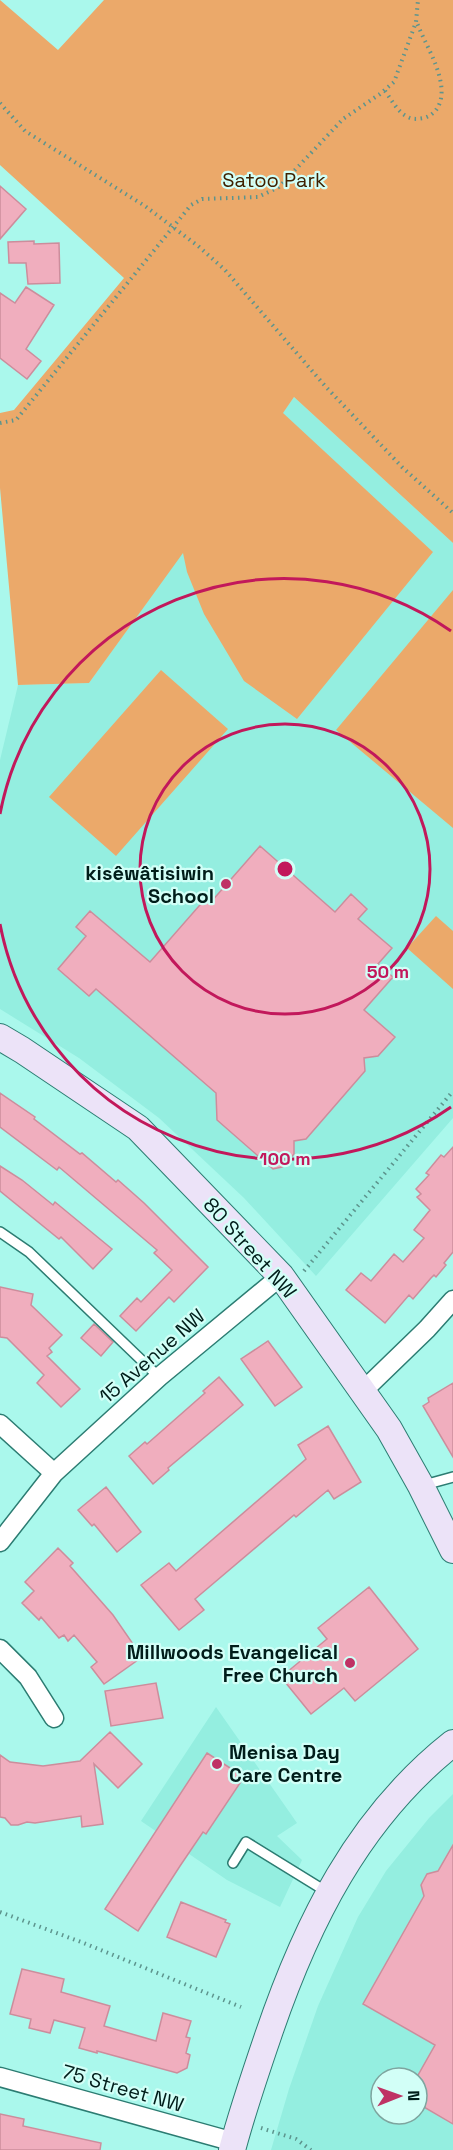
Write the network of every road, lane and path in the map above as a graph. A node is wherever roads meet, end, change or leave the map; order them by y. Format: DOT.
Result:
graph roads {
  1 [pos="418,0"];
  2 [pos="416,22"];
  3 [pos="385,91"];
  4 [pos="0,103"];
  5 [pos="174,226"];
  6 [pos="0,423"];
  7 [pos="453,513"];
  8 [pos="0,1037"];
  9 [pos="453,1091"];
  10 [pos="0,1232"];
  11 [pos="292,1274"];
  12 [pos="453,1300"];
  13 [pos="159,1377"];
  14 [pos="363,1391"];
  15 [pos="0,1424"];
  16 [pos="54,1473"];
  17 [pos="453,1476"];
  18 [pos="421,1486"];
  19 [pos="0,1542"];
  20 [pos="453,1550"];
  21 [pos="0,1649"];
  22 [pos="54,1718"];
  23 [pos="453,1743"];
  24 [pos="233,1863"];
  25 [pos="328,1893"];
  26 [pos="0,1912"];
  27 [pos="242,2007"];
  28 [pos="0,2077"];
  29 [pos="261,2128"];
  30 [pos="233,2146"];
  31 [pos="311,2150"];
  1 -- 2 [label="path"];
  2 -- 3 [label="path"];
  2 -- 3 [label="path"];
  3 -- 5 [label="path"];
  4 -- 5 [label="path"];
  5 -- 6 [label="path"];
  5 -- 7 [label="path"];
  8 -- 11 [label="street, 80 Street NW"];
  9 -- 11 [label="path"];
  10 -- 13 [label="lane"];
  11 -- 13 [label="street, 15 Avenue NW"];
  11 -- 14 [label="street, 80 Street NW"];
  12 -- 14 [label="street"];
  13 -- 16 [label="street, 15 Avenue NW"];
  14 -- 18 [label="street, 80 Street NW"];
  15 -- 16 [label="street"];
  16 -- 19 [label="street, 15 Avenue NW"];
  17 -- 18 [label="lane"];
  18 -- 20 [label="street, 80 Street NW"];
  21 -- 22 [label="street"];
  23 -- 25 [label="street"];
  24 -- 25 [label="lane"];
  25 -- 30 [label="street"];
  26 -- 27 [label="path"];
  28 -- 30 [label="street, 75 Street NW"];
  29 -- 31 [label="path"];
}
